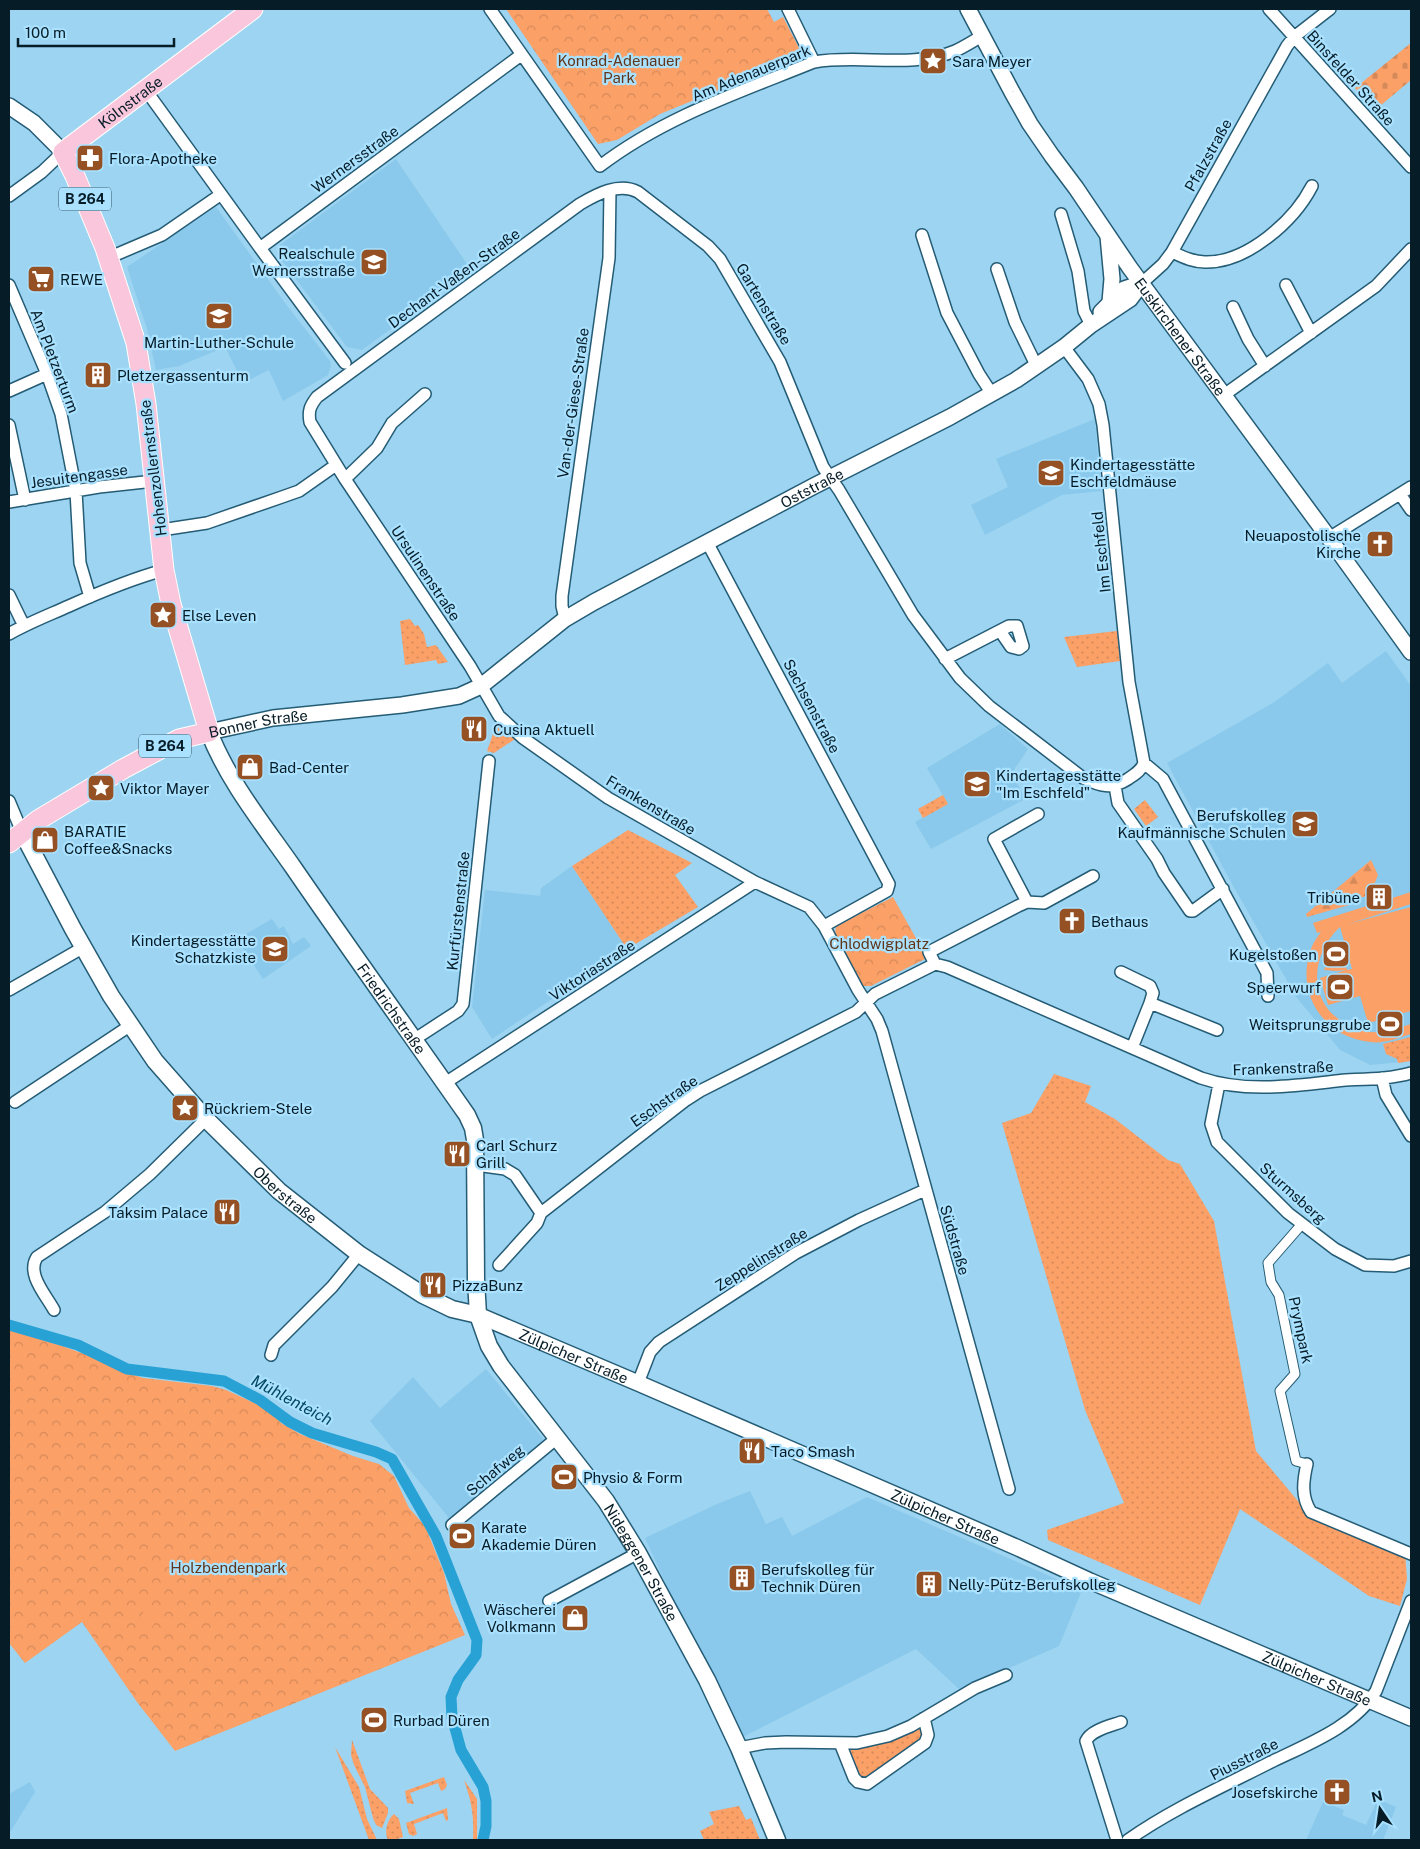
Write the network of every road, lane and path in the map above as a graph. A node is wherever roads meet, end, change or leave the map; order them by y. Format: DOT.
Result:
graph roads {
  1 [pos="254,9"];
  2 [pos="490,9"];
  3 [pos="788,9"];
  4 [pos="968,9"];
  5 [pos="1269,9"];
  6 [pos="1330,9"];
  7 [pos="982,36"];
  8 [pos="1294,37"];
  9 [pos="521,55"];
  10 [pos="814,62"];
  11 [pos="145,89"];
  12 [pos="9,106"];
  13 [pos="63,152"];
  14 [pos="1411,167"];
  15 [pos="1312,186"];
  16 [pos="622,188"];
  17 [pos="610,190"];
  18 [pos="220,195"];
  19 [pos="9,196"];
  20 [pos="1061,214"];
  21 [pos="922,235"];
  22 [pos="1108,235"];
  23 [pos="260,248"];
  24 [pos="1411,249"];
  25 [pos="1172,252"];
  26 [pos="108,258"];
  27 [pos="997,269"];
  28 [pos="1142,283"];
  29 [pos="9,285"];
  30 [pos="1286,285"];
  31 [pos="1110,302"];
  32 [pos="1233,307"];
  33 [pos="1091,325"];
  34 [pos="1310,333"];
  35 [pos="1064,347"];
  36 [pos="346,363"];
  37 [pos="1265,366"];
  38 [pos="1037,367"];
  39 [pos="47,374"];
  40 [pos="9,391"];
  41 [pos="425,394"];
  42 [pos="992,394"];
  43 [pos="1224,395"];
  44 [pos="311,405"];
  45 [pos="9,425"];
  46 [pos="336,466"];
  47 [pos="830,478"];
  48 [pos="345,479"];
  49 [pos="154,481"];
  50 [pos="1411,487"];
  51 [pos="76,491"];
  52 [pos="1400,494"];
  53 [pos="25,500"];
  54 [pos="9,502"];
  55 [pos="1411,510"];
  56 [pos="160,530"];
  57 [pos="1329,538"];
  58 [pos="707,542"];
  59 [pos="164,570"];
  60 [pos="9,595"];
  61 [pos="90,597"];
  62 [pos="565,619"];
  63 [pos="24,626"];
  64 [pos="1000,631"];
  65 [pos="9,634"];
  66 [pos="1411,652"];
  67 [pos="945,659"];
  68 [pos="481,686"];
  69 [pos="209,732"];
  70 [pos="489,761"];
  71 [pos="1144,763"];
  72 [pos="1115,786"];
  73 [pos="9,801"];
  74 [pos="1038,814"];
  75 [pos="16,838"];
  76 [pos="1093,876"];
  77 [pos="755,882"];
  78 [pos="1223,889"];
  79 [pos="1027,902"];
  80 [pos="824,926"];
  81 [pos="84,946"];
  82 [pos="935,964"];
  83 [pos="1121,972"];
  84 [pos="9,990"];
  85 [pos="1268,996"];
  86 [pos="867,1001"];
  87 [pos="1150,1003"];
  88 [pos="131,1025"];
  89 [pos="1217,1030"];
  90 [pos="415,1040"];
  91 [pos="1132,1048"];
  92 [pos="1411,1073"];
  93 [pos="1382,1078"];
  94 [pos="445,1083"];
  95 [pos="1219,1084"];
  96 [pos="15,1102"];
  97 [pos="206,1119"];
  98 [pos="1411,1136"];
  99 [pos="476,1165"];
  100 [pos="924,1190"];
  101 [pos="541,1213"];
  102 [pos="1302,1224"];
  103 [pos="359,1254"];
  104 [pos="1411,1261"];
  105 [pos="499,1265"];
  106 [pos="54,1310"];
  107 [pos="478,1315"];
  108 [pos="271,1355"];
  109 [pos="638,1383"];
  110 [pos="557,1438"];
  111 [pos="1307,1464"];
  112 [pos="1009,1489"];
  113 [pos="452,1525"];
  114 [pos="638,1552"];
  115 [pos="1411,1554"];
  116 [pos="549,1601"];
  117 [pos="1411,1602"];
  118 [pos="1006,1675"];
  119 [pos="1370,1700"];
  120 [pos="924,1718"];
  121 [pos="1411,1718"];
  122 [pos="1121,1722"];
  123 [pos="840,1743"];
  124 [pos="739,1748"];
  125 [pos="777,1840"];
  126 [pos="1117,1840"];
  127 [pos="1128,1840"];
  1 -- 11 [label="main road, Kölnstraße"];
  2 -- 9 [label="street"];
  3 -- 10 [label="street"];
  4 -- 7 [label="street, Euskirchener Straße"];
  5 -- 8 [label="street, Binsfelder Straße"];
  6 -- 8 [label="street, Pfalzstraße"];
  7 -- 10 [label="street, Am Adenauerpark"];
  7 -- 22 [label="street, Euskirchener Straße"];
  8 -- 14 [label="street, Binsfelder Straße"];
  8 -- 25 [label="street, Pfalzstraße"];
  9 -- 10 [label="street, Am Adenauerpark"];
  9 -- 23 [label="street, Wernersstraße"];
  11 -- 13 [label="main road, Kölnstraße"];
  11 -- 18 [label="street"];
  12 -- 13 [label="street"];
  13 -- 19 [label="street, Kölnstraße"];
  13 -- 26 [label="main road, Hohenzollernstraße / B 264"];
  15 -- 25 [label="street"];
  16 -- 17 [label="street, Dechant-Vaßen-Straße"];
  16 -- 47 [label="street, Gartenstraße"];
  17 -- 44 [label="street, Dechant-Vaßen-Straße"];
  17 -- 62 [label="street, Van-der-Giese-Straße"];
  18 -- 23 [label="street"];
  18 -- 26 [label="street"];
  20 -- 33 [label="street"];
  21 -- 42 [label="street"];
  22 -- 28 [label="street, Euskirchener Straße"];
  22 -- 31 [label="street"];
  23 -- 36 [label="street"];
  24 -- 34 [label="street"];
  25 -- 28 [label="street, Pfalzstraße"];
  26 -- 49 [label="main road, Hohenzollernstraße / B 264"];
  27 -- 38 [label="street"];
  28 -- 31 [label="street, Oststraße"];
  28 -- 33 [label="street, Oststraße"];
  28 -- 43 [label="street, Euskirchener Straße"];
  29 -- 39 [label="street, Am Pletzerturm"];
  30 -- 34 [label="street"];
  31 -- 33 [label="street, Oststraße"];
  32 -- 37 [label="street"];
  33 -- 35 [label="street, Oststraße"];
  34 -- 37 [label="street"];
  35 -- 38 [label="street, Oststraße"];
  35 -- 71 [label="street, Im Eschfeld"];
  37 -- 43 [label="street"];
  38 -- 42 [label="street, Oststraße"];
  39 -- 40 [label="street"];
  39 -- 51 [label="street, Am Pletzerturm"];
  41 -- 48 [label="street"];
  42 -- 47 [label="street, Oststraße"];
  43 -- 57 [label="street, Euskirchener Straße"];
  44 -- 46 [label="street, Ursulinenstraße"];
  45 -- 53 [label="street"];
  46 -- 48 [label="street, Ursulinenstraße"];
  46 -- 56 [label="street"];
  47 -- 58 [label="street, Oststraße"];
  47 -- 67 [label="street"];
  48 -- 68 [label="street, Ursulinenstraße"];
  49 -- 51 [label="street, Jesuitengasse"];
  49 -- 56 [label="main road, Hohenzollernstraße / B 264"];
  50 -- 52 [label="street"];
  51 -- 53 [label="street, Jesuitengasse"];
  51 -- 61 [label="street, Am Pletzerturm"];
  52 -- 55 [label="street"];
  52 -- 57 [label="street"];
  53 -- 54 [label="street, Jesuitengasse"];
  56 -- 59 [label="main road, Hohenzollernstraße / B 264"];
  57 -- 66 [label="street, Euskirchener Straße"];
  58 -- 62 [label="street, Oststraße"];
  58 -- 80 [label="street, Sachsenstraße"];
  59 -- 61 [label="street"];
  59 -- 69 [label="main road, Hohenzollernstraße / B 264"];
  60 -- 63 [label="street"];
  61 -- 63 [label="street"];
  62 -- 68 [label="street, Oststraße"];
  63 -- 65 [label="street"];
  64 -- 67 [label="street"];
  67 -- 72 [label="street"];
  68 -- 69 [label="street, Bonner Straße"];
  68 -- 77 [label="street, Frankenstraße"];
  69 -- 75 [label="main road, Bonner Straße / B 264"];
  69 -- 90 [label="main road, Friedrichstraße"];
  70 -- 90 [label="street, Kurfürstenstraße"];
  71 -- 72 [label="street"];
  71 -- 78 [label="street"];
  72 -- 78 [label="street"];
  73 -- 75 [label="street, Oberstraße"];
  74 -- 79 [label="street"];
  75 -- 81 [label="main road, Oberstraße"];
  76 -- 79 [label="street"];
  77 -- 80 [label="street, Frankenstraße"];
  77 -- 94 [label="street, Viktoriastraße"];
  78 -- 85 [label="street"];
  79 -- 82 [label="street"];
  80 -- 86 [label="street"];
  81 -- 84 [label="street"];
  81 -- 88 [label="main road, Oberstraße"];
  82 -- 86 [label="street"];
  82 -- 91 [label="street, Frankenstraße"];
  83 -- 87 [label="street"];
  86 -- 100 [label="street, Südstraße"];
  86 -- 101 [label="street, Eschstraße"];
  87 -- 89 [label="street"];
  87 -- 91 [label="street"];
  88 -- 96 [label="street"];
  88 -- 97 [label="main road, Oberstraße"];
  90 -- 94 [label="main road, Friedrichstraße"];
  91 -- 95 [label="street, Frankenstraße"];
  92 -- 93 [label="street, Frankenstraße"];
  93 -- 95 [label="street, Frankenstraße"];
  93 -- 98 [label="street"];
  94 -- 99 [label="main road, Friedrichstraße"];
  95 -- 102 [label="street, Sturmsberg"];
  97 -- 103 [label="main road, Oberstraße"];
  97 -- 106 [label="street"];
  99 -- 101 [label="street"];
  99 -- 107 [label="main road, Friedrichstraße"];
  100 -- 109 [label="street, Zeppelinstraße"];
  100 -- 112 [label="street, Südstraße"];
  101 -- 105 [label="street, Eschstraße"];
  102 -- 104 [label="street, Sturmsberg"];
  102 -- 111 [label="street, Prympark"];
  103 -- 107 [label="main road, Oberstraße"];
  103 -- 108 [label="street"];
  107 -- 109 [label="street, Zülpicher Straße"];
  107 -- 110 [label="main road, Nideggener Straße"];
  109 -- 119 [label="street, Zülpicher Straße"];
  110 -- 113 [label="street, Schafweg"];
  110 -- 114 [label="main road, Nideggener Straße"];
  111 -- 115 [label="street, Prympark"];
  114 -- 116 [label="street"];
  114 -- 124 [label="main road, Nideggener Straße"];
  117 -- 119 [label="street, Piusstraße"];
  118 -- 120 [label="street"];
  119 -- 121 [label="street, Zülpicher Straße"];
  119 -- 127 [label="street, Piusstraße"];
  120 -- 123 [label="street"];
  120 -- 123 [label="street"];
  122 -- 126 [label="street"];
  123 -- 124 [label="street"];
  124 -- 125 [label="main road, Nideggener Straße"];
}
